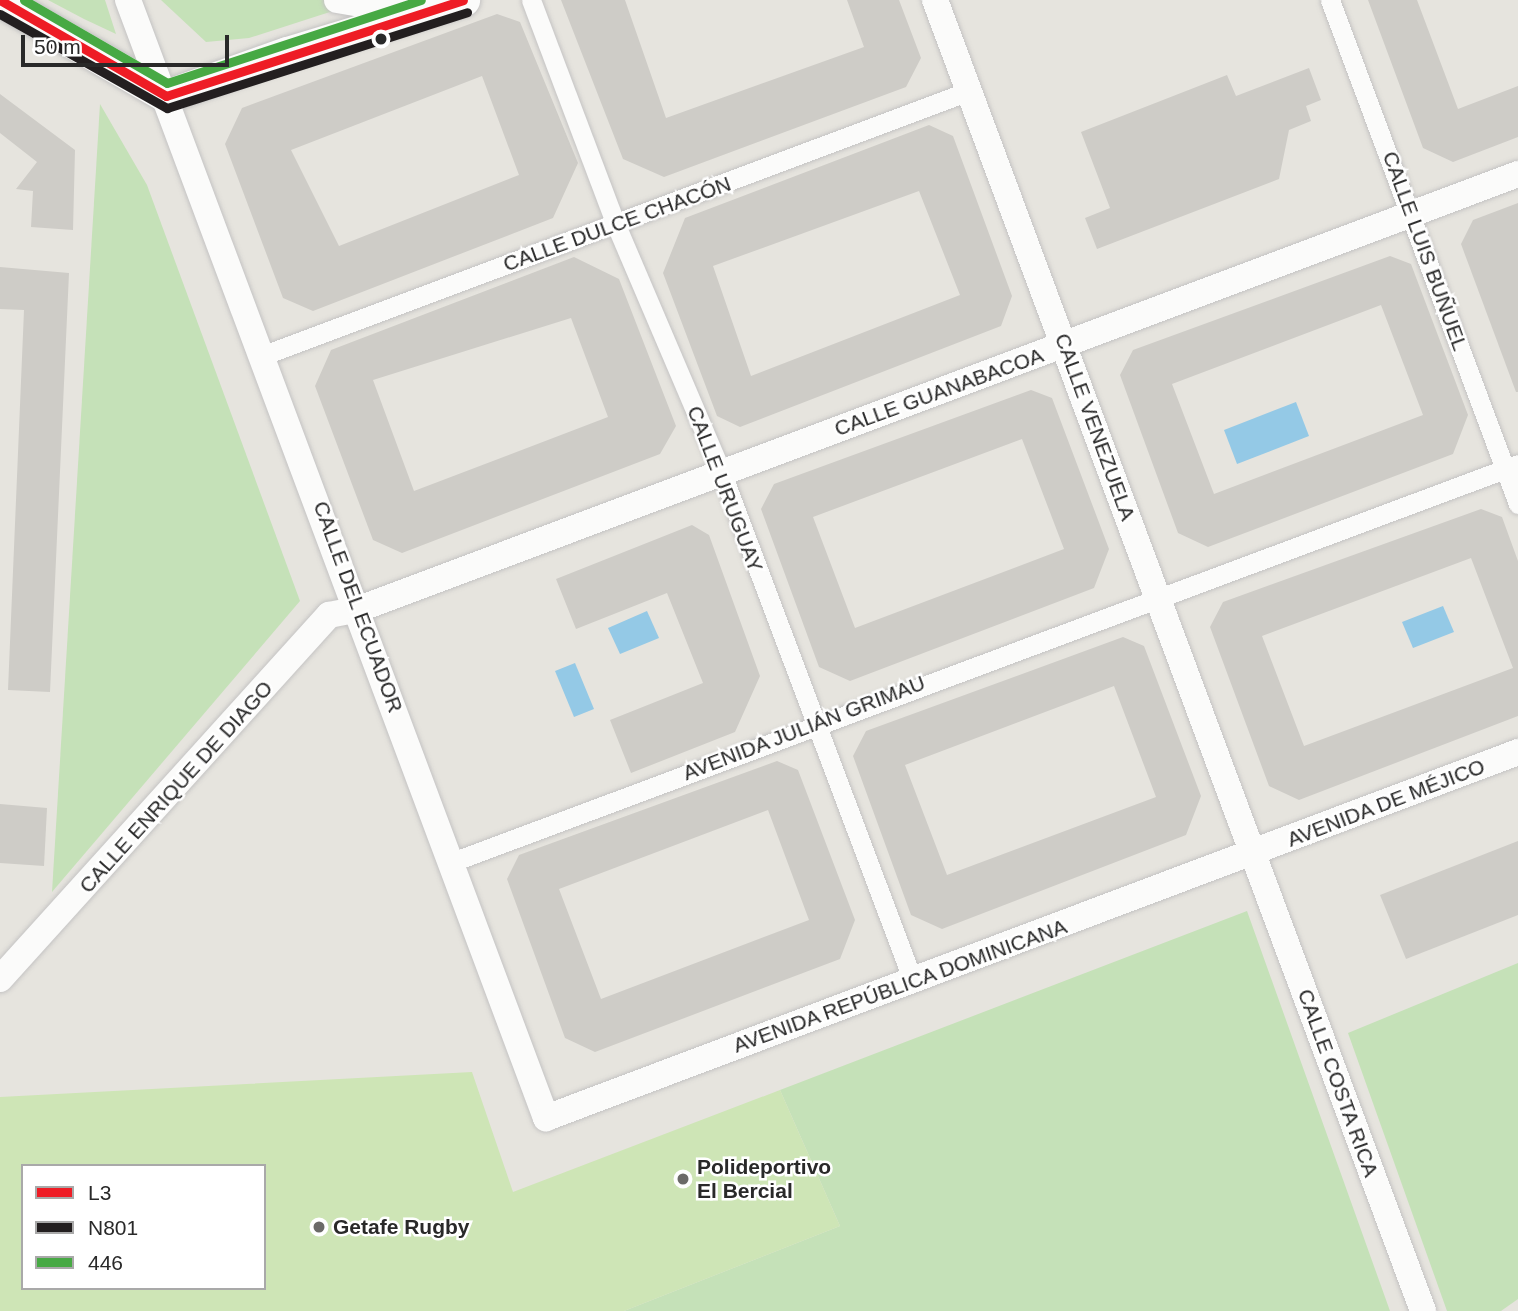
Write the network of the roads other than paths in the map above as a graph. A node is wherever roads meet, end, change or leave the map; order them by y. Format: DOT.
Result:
graph roads {
  1 [pos="0,0"];
  2 [pos="128,0"];
  3 [pos="337,0"];
  4 [pos="531,0"];
  5 [pos="934,0"];
  6 [pos="1330,0"];
  7 [pos="453,4"];
  8 [pos="969,91"];
  9 [pos="166,96"];
  10 [pos="1518,174"];
  11 [pos="1412,214"];
  12 [pos="616,225"];
  13 [pos="1065,346"];
  14 [pos="264,355"];
  15 [pos="1512,466"];
  16 [pos="721,471"];
  17 [pos="1518,504"];
  18 [pos="1158,598"];
  19 [pos="359,609"];
  20 [pos="812,724"];
  21 [pos="1518,752"];
  22 [pos="1254,854"];
  23 [pos="452,862"];
  24 [pos="0,979"];
  25 [pos="913,981"];
  26 [pos="546,1118"];
  27 [pos="1423,1311"];
  1 -- 9 [label="street"];
  2 -- 9 [label="street, CALLE DEL ECUADOR"];
  3 -- 7 [label="street"];
  4 -- 12 [label="street, CALLE URUGUAY"];
  5 -- 8 [label="street, CALLE VENEZUELA"];
  6 -- 11 [label="street, CALLE LUIS BUÑUEL"];
  7 -- 9 [label="street"];
  8 -- 12 [label="street, CALLE DULCE CHACÓN"];
  8 -- 13 [label="street, CALLE VENEZUELA"];
  9 -- 14 [label="street, CALLE DEL ECUADOR"];
  10 -- 11 [label="street, CALLE GUANABACOA"];
  11 -- 13 [label="street, CALLE GUANABACOA"];
  11 -- 15 [label="street, CALLE LUIS BUÑUEL"];
  12 -- 14 [label="street, CALLE DULCE CHACÓN"];
  12 -- 16 [label="street, CALLE URUGUAY"];
  13 -- 16 [label="street, CALLE GUANABACOA"];
  13 -- 18 [label="street, CALLE VENEZUELA"];
  14 -- 19 [label="street, CALLE DEL ECUADOR"];
  15 -- 17 [label="street, CALLE LUIS BUÑUEL"];
  15 -- 18 [label="street, AVENIDA JULIÁN GRIMAU"];
  16 -- 19 [label="street, CALLE GUANABACOA"];
  16 -- 20 [label="street, CALLE URUGUAY"];
  18 -- 20 [label="street, AVENIDA JULIÁN GRIMAU"];
  18 -- 22 [label="street, CALLE VENEZUELA"];
  19 -- 23 [label="street, CALLE DEL ECUADOR"];
  19 -- 24 [label="street, CALLE ENRIQUE DE DIAGO"];
  20 -- 23 [label="street, AVENIDA JULIÁN GRIMAU"];
  20 -- 25 [label="street, CALLE URUGUAY"];
  21 -- 22 [label="street, AVENIDA DE MÉJICO"];
  22 -- 25 [label="street, AVENIDA REPÚBLICA DOMINICANA"];
  22 -- 27 [label="street, CALLE COSTA RICA"];
  23 -- 26 [label="street, CALLE DEL ECUADOR"];
  25 -- 26 [label="street, AVENIDA REPÚBLICA DOMINICANA"];
}
